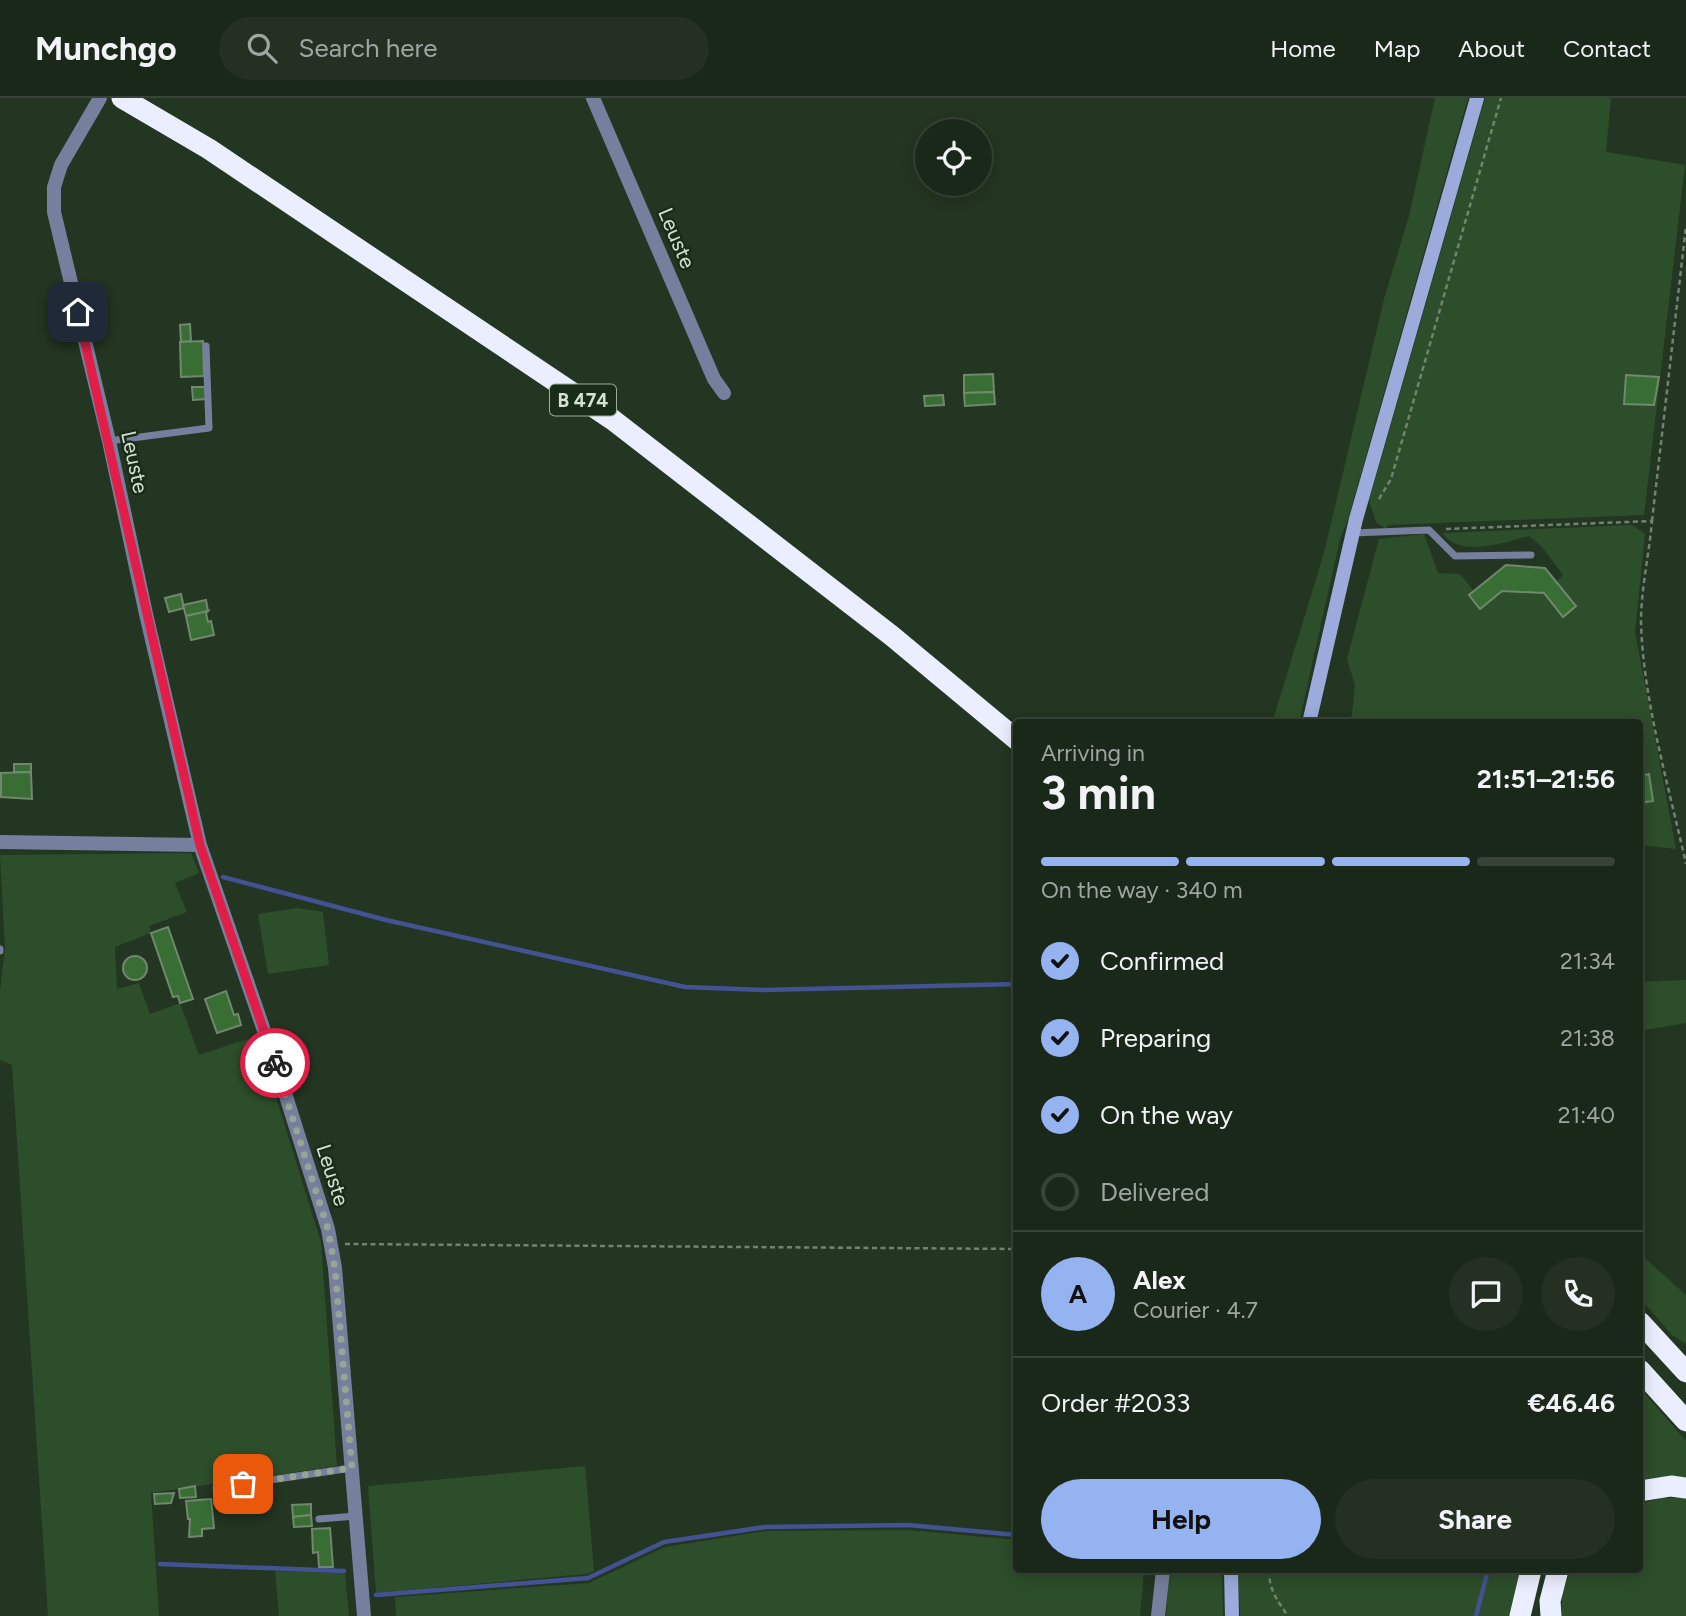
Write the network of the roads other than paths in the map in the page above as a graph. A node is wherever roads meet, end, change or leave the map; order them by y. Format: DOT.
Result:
graph roads {
  1 [pos="100,98"];
  2 [pos="122,98"];
  3 [pos="593,98"];
  4 [pos="1477,98"];
  5 [pos="206,346"];
  6 [pos="724,393"];
  7 [pos="109,441"];
  8 [pos="1353,533"];
  9 [pos="1531,555"];
  10 [pos="1310,719"];
  11 [pos="1013,737"];
  12 [pos="0,842"];
  13 [pos="200,845"];
  14 [pos="1643,1325"];
  15 [pos="1678,1356"];
  16 [pos="1686,1372"];
  17 [pos="1643,1373"];
  18 [pos="1686,1421"];
  19 [pos="352,1468"];
  20 [pos="216,1488"];
  21 [pos="1686,1488"];
  22 [pos="1643,1491"];
  23 [pos="356,1516"];
  24 [pos="319,1519"];
  25 [pos="1163,1573"];
  26 [pos="1231,1573"];
  27 [pos="1530,1573"];
  28 [pos="1557,1573"];
  29 [pos="363,1616"];
  30 [pos="1158,1616"];
  31 [pos="1232,1616"];
  32 [pos="1520,1616"];
  33 [pos="1551,1616"];
  1 -- 7 [label="street, Leuste"];
  2 -- 11 [label="highway, B 474"];
  3 -- 6 [label="street, Leuste"];
  4 -- 8 [label="main road"];
  5 -- 7 [label="lane"];
  7 -- 13 [label="street, Leuste"];
  8 -- 9 [label="lane"];
  8 -- 10 [label="main road"];
  12 -- 13 [label="street"];
  13 -- 19 [label="street, Leuste"];
  14 -- 15 [label="highway"];
  15 -- 16 [label="highway"];
  17 -- 18 [label="highway"];
  19 -- 20 [label="lane"];
  19 -- 23 [label="street, Leuste"];
  21 -- 22 [label="highway"];
  23 -- 24 [label="lane"];
  23 -- 29 [label="street, Leuste"];
  25 -- 30 [label="street"];
  26 -- 31 [label="main road"];
  27 -- 32 [label="highway"];
  28 -- 33 [label="highway"];
}
